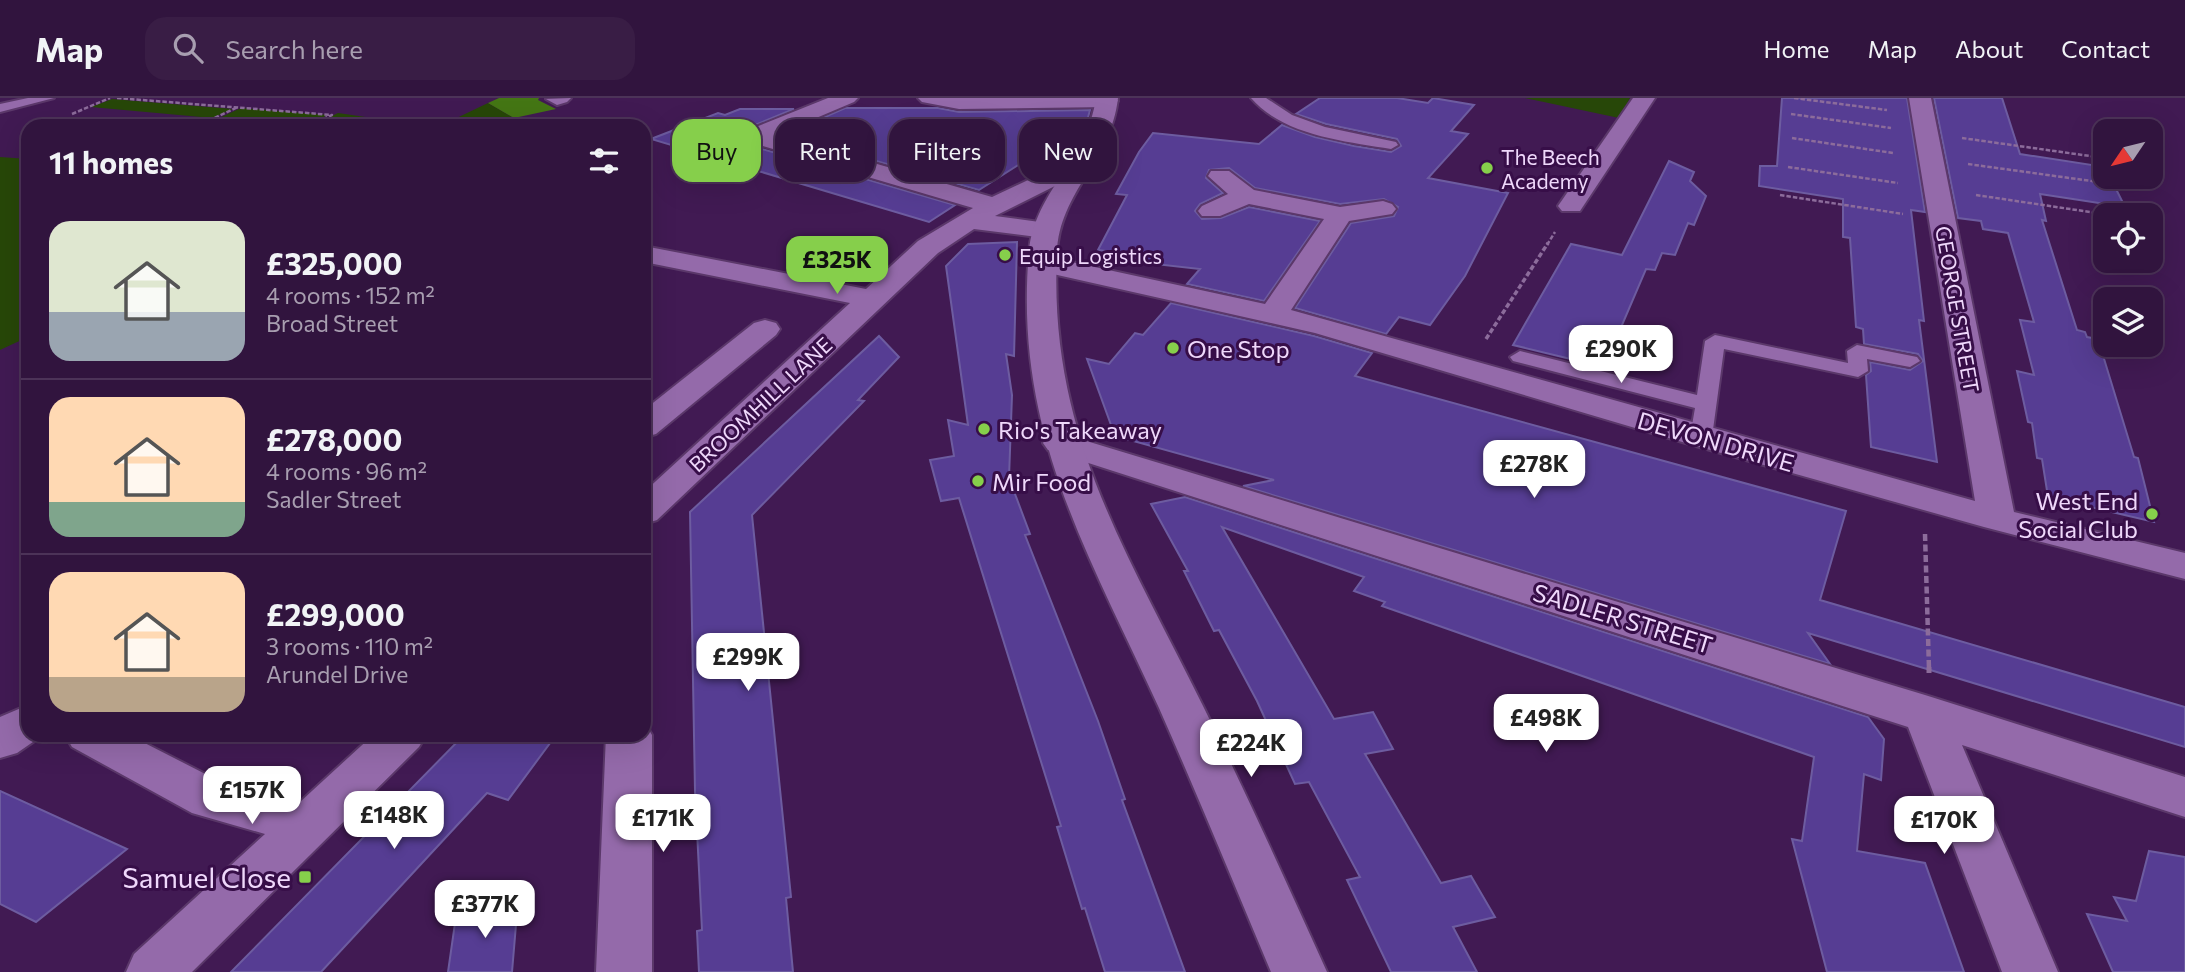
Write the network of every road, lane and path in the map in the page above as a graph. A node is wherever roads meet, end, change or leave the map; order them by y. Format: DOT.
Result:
graph roads {
  1 [pos="47,98"];
  2 [pos="110,98"];
  3 [pos="117,98"];
  4 [pos="847,98"];
  5 [pos="929,98"];
  6 [pos="1258,98"];
  7 [pos="1644,98"];
  8 [pos="1794,98"];
  9 [pos="1107,100"];
  10 [pos="0,107"];
  11 [pos="239,107"];
  12 [pos="1921,107"];
  13 [pos="72,114"];
  14 [pos="213,119"];
  15 [pos="323,119"];
  16 [pos="1104,119"];
  17 [pos="1792,138"];
  18 [pos="1391,145"];
  19 [pos="1898,153"];
  20 [pos="1967,163"];
  21 [pos="1220,176"];
  22 [pos="2093,181"];
  23 [pos="1045,182"];
  24 [pos="1072,182"];
  25 [pos="1780,195"];
  26 [pos="1246,197"];
  27 [pos="1572,206"];
  28 [pos="1383,209"];
  29 [pos="1211,211"];
  30 [pos="981,214"];
  31 [pos="1340,215"];
  32 [pos="1942,220"];
  33 [pos="1558,228"];
  34 [pos="1045,230"];
  35 [pos="651,255"];
  36 [pos="1044,264"];
  37 [pos="872,299"];
  38 [pos="1273,315"];
  39 [pos="765,329"];
  40 [pos="1520,357"];
  41 [pos="1910,361"];
  42 [pos="1466,370"];
  43 [pos="1575,386"];
  44 [pos="690,390"];
  45 [pos="757,406"];
  46 [pos="1703,420"];
  47 [pos="651,421"];
  48 [pos="1060,443"];
  49 [pos="1924,499"];
  50 [pos="651,505"];
  51 [pos="1997,519"];
  52 [pos="2185,566"];
  53 [pos="1928,713"];
  54 [pos="21,726"];
  55 [pos="0,740"];
  56 [pos="101,742"];
  57 [pos="394,742"];
  58 [pos="629,742"];
  59 [pos="2185,797"];
  60 [pos="306,824"];
  61 [pos="154,972"];
  62 [pos="624,972"];
  63 [pos="1299,972"];
  64 [pos="2030,972"];
  1 -- 10 [label="lane"];
  2 -- 13 [label="path"];
  3 -- 11 [label="path"];
  4 -- 30 [label="street"];
  5 -- 9 [label="street"];
  6 -- 18 [label="lane"];
  7 -- 27 [label="street"];
  8 -- 12 [label="path"];
  9 -- 16 [label="street"];
  11 -- 14 [label="path"];
  11 -- 15 [label="path"];
  12 -- 32 [label="street, GEORGE STREET"];
  17 -- 19 [label="path"];
  20 -- 22 [label="path"];
  21 -- 26 [label="street"];
  23 -- 30 [label="street, BROOMHILL LANE"];
  24 -- 34 [label="street"];
  25 -- 32 [label="path"];
  26 -- 29 [label="street"];
  26 -- 31 [label="street"];
  28 -- 31 [label="street"];
  30 -- 34 [label="street"];
  30 -- 37 [label="street, BROOMHILL LANE"];
  31 -- 38 [label="street"];
  32 -- 51 [label="street, GEORGE STREET"];
  33 -- 42 [label="path"];
  34 -- 36 [label="street"];
  35 -- 37 [label="street"];
  36 -- 38 [label="street, DEVON DRIVE"];
  36 -- 48 [label="street"];
  37 -- 45 [label="street, BROOMHILL LANE"];
  38 -- 42 [label="street, DEVON DRIVE"];
  39 -- 44 [label="street"];
  40 -- 43 [label="lane"];
  41 -- 46 [label="lane"];
  42 -- 43 [label="street, DEVON DRIVE"];
  43 -- 46 [label="street, DEVON DRIVE"];
  44 -- 45 [label="street"];
  44 -- 47 [label="street"];
  45 -- 50 [label="street, BROOMHILL LANE"];
  46 -- 49 [label="street, DEVON DRIVE"];
  48 -- 53 [label="street, SADLER STREET"];
  48 -- 63 [label="street"];
  49 -- 51 [label="street, DEVON DRIVE"];
  49 -- 53 [label="path"];
  51 -- 52 [label="street, DEVON DRIVE"];
  53 -- 59 [label="street, SADLER STREET"];
  53 -- 64 [label="street"];
  54 -- 55 [label="street"];
  56 -- 60 [label="street"];
  57 -- 60 [label="street"];
  58 -- 62 [label="street"];
  60 -- 61 [label="street"];
}
